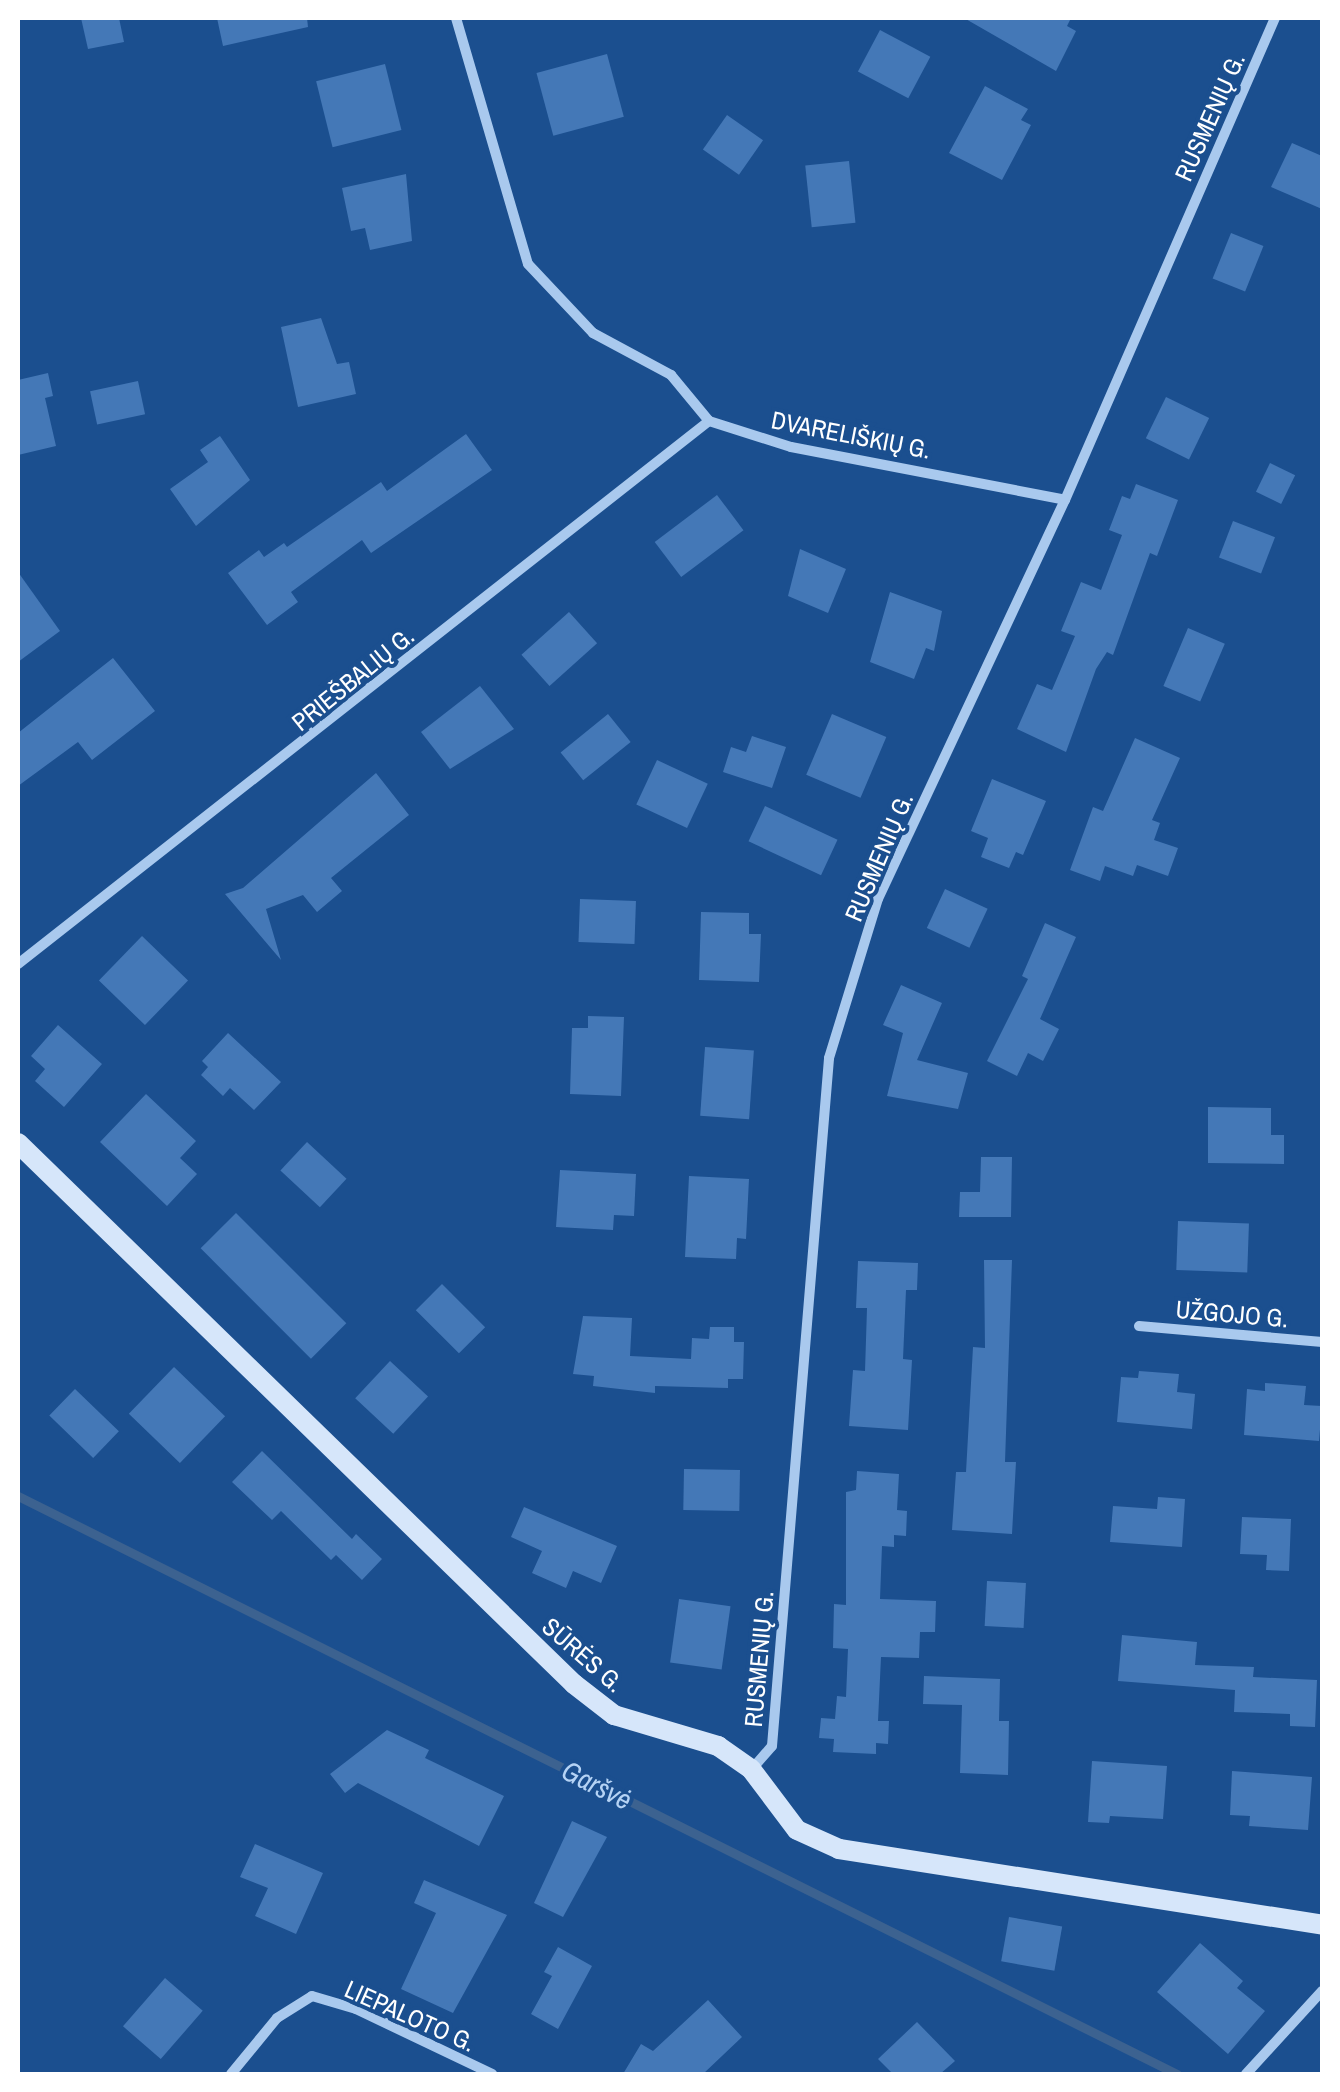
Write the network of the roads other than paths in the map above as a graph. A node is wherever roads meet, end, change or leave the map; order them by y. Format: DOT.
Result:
graph roads {
  1 [pos="456,18"];
  2 [pos="1275,18"];
  3 [pos="709,421"];
  4 [pos="1065,500"];
  5 [pos="18,964"];
  6 [pos="18,1143"];
  7 [pos="1139,1326"];
  8 [pos="1322,1342"];
  9 [pos="751,1769"];
  10 [pos="1322,1925"];
  11 [pos="1322,1991"];
  12 [pos="231,2074"];
  13 [pos="492,2074"];
  14 [pos="1246,2074"];
  1 -- 3 [label="street"];
  2 -- 4 [label="street, RUSMENIŲ G."];
  3 -- 4 [label="street, DVARELIŠKIŲ G."];
  3 -- 5 [label="street, PRIEŠBALIŲ G."];
  4 -- 9 [label="street, RUSMENIŲ G."];
  6 -- 9 [label="street, SŪRĖS G."];
  7 -- 8 [label="street, UŽGOJO G."];
  9 -- 10 [label="street, SŪRĖS G."];
  11 -- 14 [label="street"];
  12 -- 13 [label="street, LIEPALOTO G."];
}
